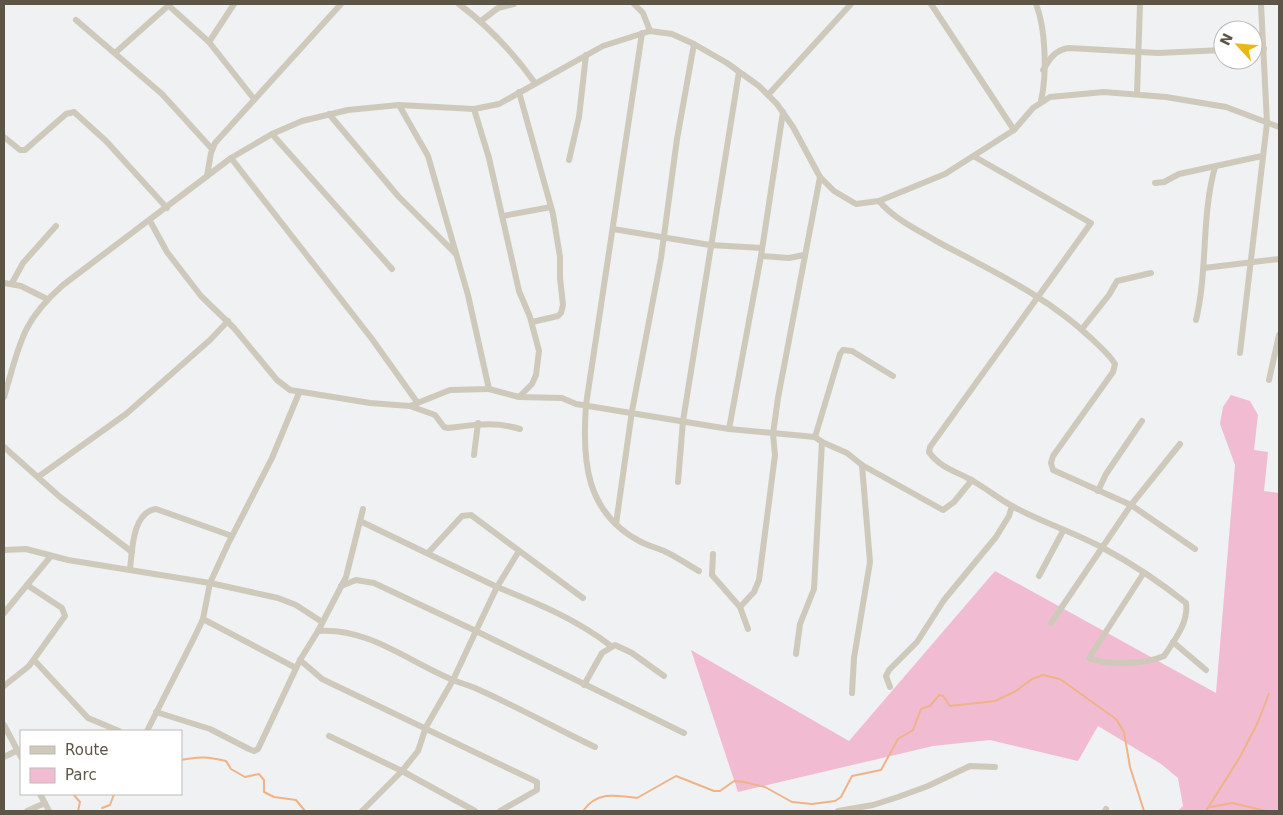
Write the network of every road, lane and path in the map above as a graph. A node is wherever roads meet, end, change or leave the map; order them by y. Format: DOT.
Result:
graph roads {
  1 [pos="168,4"];
  2 [pos="234,4"];
  3 [pos="341,4"];
  4 [pos="459,4"];
  5 [pos="514,4"];
  6 [pos="634,4"];
  7 [pos="851,4"];
  8 [pos="932,4"];
  9 [pos="1036,4"];
  10 [pos="1140,4"];
  11 [pos="1261,4"];
  12 [pos="76,20"];
  13 [pos="481,21"];
  14 [pos="650,31"];
  15 [pos="642,33"];
  16 [pos="209,42"];
  17 [pos="694,44"];
  18 [pos="1264,49"];
  19 [pos="1213,50"];
  20 [pos="1139,52"];
  21 [pos="115,53"];
  22 [pos="586,54"];
  23 [pos="1043,70"];
  24 [pos="739,72"];
  25 [pos="535,83"];
  26 [pos="519,92"];
  27 [pos="1137,94"];
  28 [pos="768,95"];
  29 [pos="254,99"];
  30 [pos="1041,101"];
  31 [pos="399,105"];
  32 [pos="474,109"];
  33 [pos="784,112"];
  34 [pos="329,114"];
  35 [pos="1268,123"];
  36 [pos="1279,127"];
  37 [pos="1014,130"];
  38 [pos="272,134"];
  39 [pos="4,137"];
  40 [pos="212,149"];
  41 [pos="975,156"];
  42 [pos="1262,156"];
  43 [pos="231,158"];
  44 [pos="569,160"];
  45 [pos="1215,167"];
  46 [pos="207,176"];
  47 [pos="820,177"];
  48 [pos="1155,184"];
  49 [pos="879,201"];
  50 [pos="551,207"];
  51 [pos="167,208"];
  52 [pos="503,216"];
  53 [pos="150,221"];
  54 [pos="56,226"];
  55 [pos="613,229"];
  56 [pos="662,236"];
  57 [pos="710,245"];
  58 [pos="762,248"];
  59 [pos="456,255"];
  60 [pos="804,255"];
  61 [pos="761,256"];
  62 [pos="1279,259"];
  63 [pos="1251,261"];
  64 [pos="1204,268"];
  65 [pos="392,269"];
  66 [pos="1151,273"];
  67 [pos="4,283"];
  68 [pos="12,284"];
  69 [pos="1038,296"];
  70 [pos="47,300"];
  71 [pos="1196,320"];
  72 [pos="228,321"];
  73 [pos="532,322"];
  74 [pos="1082,329"];
  75 [pos="1279,335"];
  76 [pos="1240,354"];
  77 [pos="893,376"];
  78 [pos="1269,380"];
  79 [pos="489,389"];
  80 [pos="299,393"];
  81 [pos="4,397"];
  82 [pos="519,397"];
  83 [pos="417,402"];
  84 [pos="586,405"];
  85 [pos="410,406"];
  86 [pos="632,411"];
  87 [pos="683,421"];
  88 [pos="1142,421"];
  89 [pos="478,423"];
  90 [pos="729,428"];
  91 [pos="520,429"];
  92 [pos="773,434"];
  93 [pos="815,438"];
  94 [pos="822,442"];
  95 [pos="1180,444"];
  96 [pos="4,447"];
  97 [pos="474,456"];
  98 [pos="862,465"];
  99 [pos="38,477"];
  100 [pos="972,480"];
  101 [pos="678,482"];
  102 [pos="1098,491"];
  103 [pos="1131,505"];
  104 [pos="1012,506"];
  105 [pos="363,509"];
  106 [pos="360,522"];
  107 [pos="616,524"];
  108 [pos="1063,531"];
  109 [pos="232,536"];
  110 [pos="1102,548"];
  111 [pos="1195,549"];
  112 [pos="4,550"];
  113 [pos="518,551"];
  114 [pos="132,552"];
  115 [pos="428,553"];
  116 [pos="713,554"];
  117 [pos="51,556"];
  118 [pos="130,570"];
  119 [pos="699,571"];
  120 [pos="1143,574"];
  121 [pos="1039,576"];
  122 [pos="210,583"];
  123 [pos="27,585"];
  124 [pos="341,586"];
  125 [pos="497,587"];
  126 [pos="583,598"];
  127 [pos="740,607"];
  128 [pos="4,613"];
  129 [pos="203,619"];
  130 [pos="322,622"];
  131 [pos="1051,623"];
  132 [pos="748,629"];
  133 [pos="318,630"];
  134 [pos="476,631"];
  135 [pos="1173,642"];
  136 [pos="611,646"];
  137 [pos="796,654"];
  138 [pos="34,660"];
  139 [pos="300,660"];
  140 [pos="296,668"];
  141 [pos="1206,670"];
  142 [pos="664,676"];
  143 [pos="453,680"];
  144 [pos="584,685"];
  145 [pos="4,686"];
  146 [pos="890,687"];
  147 [pos="852,694"];
  148 [pos="156,712"];
  149 [pos="4,725"];
  150 [pos="426,728"];
  151 [pos="117,730"];
  152 [pos="147,730"];
  153 [pos="684,733"];
  154 [pos="329,736"];
  155 [pos="595,747"];
  156 [pos="18,750"];
  157 [pos="20,755"];
  158 [pos="4,757"];
  159 [pos="995,767"];
  160 [pos="402,771"];
  161 [pos="41,795"];
  162 [pos="45,803"];
  163 [pos="27,811"];
  164 [pos="49,811"];
  165 [pos="362,811"];
  166 [pos="474,811"];
  167 [pos="500,811"];
  168 [pos="838,811"];
  1 -- 16 [label="street"];
  1 -- 21 [label="street"];
  2 -- 16 [label="street"];
  3 -- 29 [label="street"];
  4 -- 13 [label="street"];
  5 -- 13 [label="street"];
  6 -- 14 [label="street"];
  7 -- 28 [label="street"];
  8 -- 37 [label="street"];
  9 -- 23 [label="street"];
  10 -- 20 [label="street"];
  11 -- 18 [label="street"];
  12 -- 21 [label="street"];
  13 -- 25 [label="street"];
  14 -- 15 [label="street"];
  14 -- 17 [label="street"];
  15 -- 22 [label="street"];
  15 -- 55 [label="street"];
  16 -- 29 [label="street"];
  17 -- 24 [label="street"];
  17 -- 56 [label="street"];
  18 -- 35 [label="street"];
  19 -- 20 [label="street"];
  20 -- 23 [label="street"];
  20 -- 27 [label="street"];
  21 -- 40 [label="street"];
  22 -- 25 [label="street"];
  22 -- 44 [label="street"];
  23 -- 30 [label="street"];
  24 -- 28 [label="street"];
  24 -- 57 [label="street"];
  25 -- 26 [label="street"];
  26 -- 32 [label="street"];
  26 -- 50 [label="street"];
  27 -- 30 [label="street"];
  27 -- 35 [label="street"];
  28 -- 33 [label="street"];
  29 -- 40 [label="street"];
  30 -- 37 [label="street"];
  31 -- 32 [label="street"];
  31 -- 34 [label="street"];
  31 -- 59 [label="street"];
  32 -- 52 [label="street"];
  33 -- 47 [label="street"];
  33 -- 58 [label="street"];
  34 -- 38 [label="street"];
  34 -- 59 [label="street"];
  35 -- 36 [label="street"];
  35 -- 42 [label="street"];
  37 -- 41 [label="street"];
  38 -- 43 [label="street"];
  38 -- 65 [label="street"];
  39 -- 51 [label="street"];
  40 -- 46 [label="street"];
  41 -- 49 [label="street"];
  41 -- 69 [label="street"];
  42 -- 45 [label="street"];
  42 -- 63 [label="street"];
  43 -- 46 [label="street"];
  43 -- 83 [label="street"];
  45 -- 48 [label="street"];
  45 -- 64 [label="street"];
  46 -- 51 [label="street"];
  47 -- 49 [label="street"];
  47 -- 60 [label="street"];
  49 -- 69 [label="street"];
  50 -- 52 [label="street"];
  50 -- 73 [label="street"];
  51 -- 53 [label="street"];
  52 -- 73 [label="street"];
  53 -- 70 [label="street"];
  53 -- 72 [label="street"];
  54 -- 68 [label="street"];
  55 -- 56 [label="street"];
  55 -- 84 [label="street"];
  56 -- 57 [label="street"];
  56 -- 86 [label="street"];
  57 -- 58 [label="street"];
  57 -- 87 [label="street"];
  58 -- 61 [label="street"];
  59 -- 79 [label="street"];
  60 -- 61 [label="street"];
  60 -- 92 [label="street"];
  61 -- 90 [label="street"];
  62 -- 63 [label="street"];
  63 -- 64 [label="street"];
  63 -- 76 [label="street"];
  64 -- 71 [label="street"];
  66 -- 74 [label="street"];
  67 -- 68 [label="street"];
  68 -- 70 [label="street"];
  69 -- 74 [label="street"];
  69 -- 100 [label="street"];
  70 -- 81 [label="street"];
  72 -- 80 [label="street"];
  72 -- 99 [label="street"];
  73 -- 82 [label="street"];
  74 -- 102 [label="street"];
  75 -- 78 [label="street"];
  77 -- 93 [label="street"];
  79 -- 82 [label="street"];
  79 -- 83 [label="street"];
  80 -- 85 [label="street"];
  80 -- 109 [label="street"];
  82 -- 84 [label="street"];
  83 -- 85 [label="street"];
  84 -- 86 [label="street"];
  84 -- 107 [label="street"];
  85 -- 89 [label="street"];
  86 -- 87 [label="street"];
  86 -- 107 [label="street"];
  87 -- 90 [label="street"];
  87 -- 101 [label="street"];
  88 -- 102 [label="street"];
  89 -- 91 [label="street"];
  89 -- 97 [label="street"];
  90 -- 92 [label="street"];
  92 -- 93 [label="street"];
  92 -- 127 [label="street"];
  93 -- 94 [label="street"];
  94 -- 98 [label="street"];
  94 -- 137 [label="street"];
  95 -- 103 [label="street"];
  96 -- 99 [label="street"];
  98 -- 100 [label="street"];
  98 -- 147 [label="street"];
  99 -- 114 [label="street"];
  100 -- 104 [label="street"];
  102 -- 103 [label="street"];
  103 -- 110 [label="street"];
  103 -- 111 [label="street"];
  104 -- 108 [label="street"];
  104 -- 146 [label="street"];
  105 -- 106 [label="street"];
  106 -- 115 [label="street"];
  106 -- 124 [label="street"];
  107 -- 119 [label="street"];
  108 -- 110 [label="street"];
  108 -- 121 [label="street"];
  109 -- 114 [label="street"];
  109 -- 122 [label="street"];
  110 -- 120 [label="street"];
  110 -- 131 [label="street"];
  112 -- 117 [label="street"];
  113 -- 115 [label="street"];
  113 -- 125 [label="street"];
  113 -- 126 [label="street"];
  114 -- 118 [label="street"];
  115 -- 125 [label="street"];
  116 -- 127 [label="street"];
  117 -- 118 [label="street"];
  117 -- 123 [label="street"];
  118 -- 122 [label="street"];
  120 -- 135 [label="street"];
  120 -- 135 [label="street"];
  122 -- 129 [label="street"];
  122 -- 130 [label="street"];
  123 -- 128 [label="street"];
  123 -- 138 [label="street"];
  124 -- 130 [label="street"];
  124 -- 134 [label="street"];
  125 -- 134 [label="street"];
  125 -- 136 [label="street"];
  127 -- 132 [label="street"];
  129 -- 140 [label="street"];
  129 -- 148 [label="street"];
  130 -- 133 [label="street"];
  133 -- 139 [label="street"];
  133 -- 143 [label="street"];
  134 -- 143 [label="street"];
  134 -- 144 [label="street"];
  135 -- 141 [label="street"];
  136 -- 142 [label="street"];
  136 -- 144 [label="street"];
  138 -- 145 [label="street"];
  138 -- 151 [label="street"];
  139 -- 140 [label="street"];
  139 -- 150 [label="street"];
  140 -- 148 [label="street"];
  143 -- 150 [label="street"];
  143 -- 155 [label="street"];
  144 -- 153 [label="street"];
  148 -- 152 [label="street"];
  149 -- 156 [label="street"];
  150 -- 160 [label="street"];
  150 -- 167 [label="street"];
  154 -- 160 [label="street"];
  156 -- 157 [label="street"];
  156 -- 158 [label="street"];
  159 -- 168 [label="street"];
  160 -- 165 [label="street"];
  160 -- 166 [label="street"];
  161 -- 162 [label="street"];
  162 -- 163 [label="street"];
  162 -- 164 [label="street"];
}
